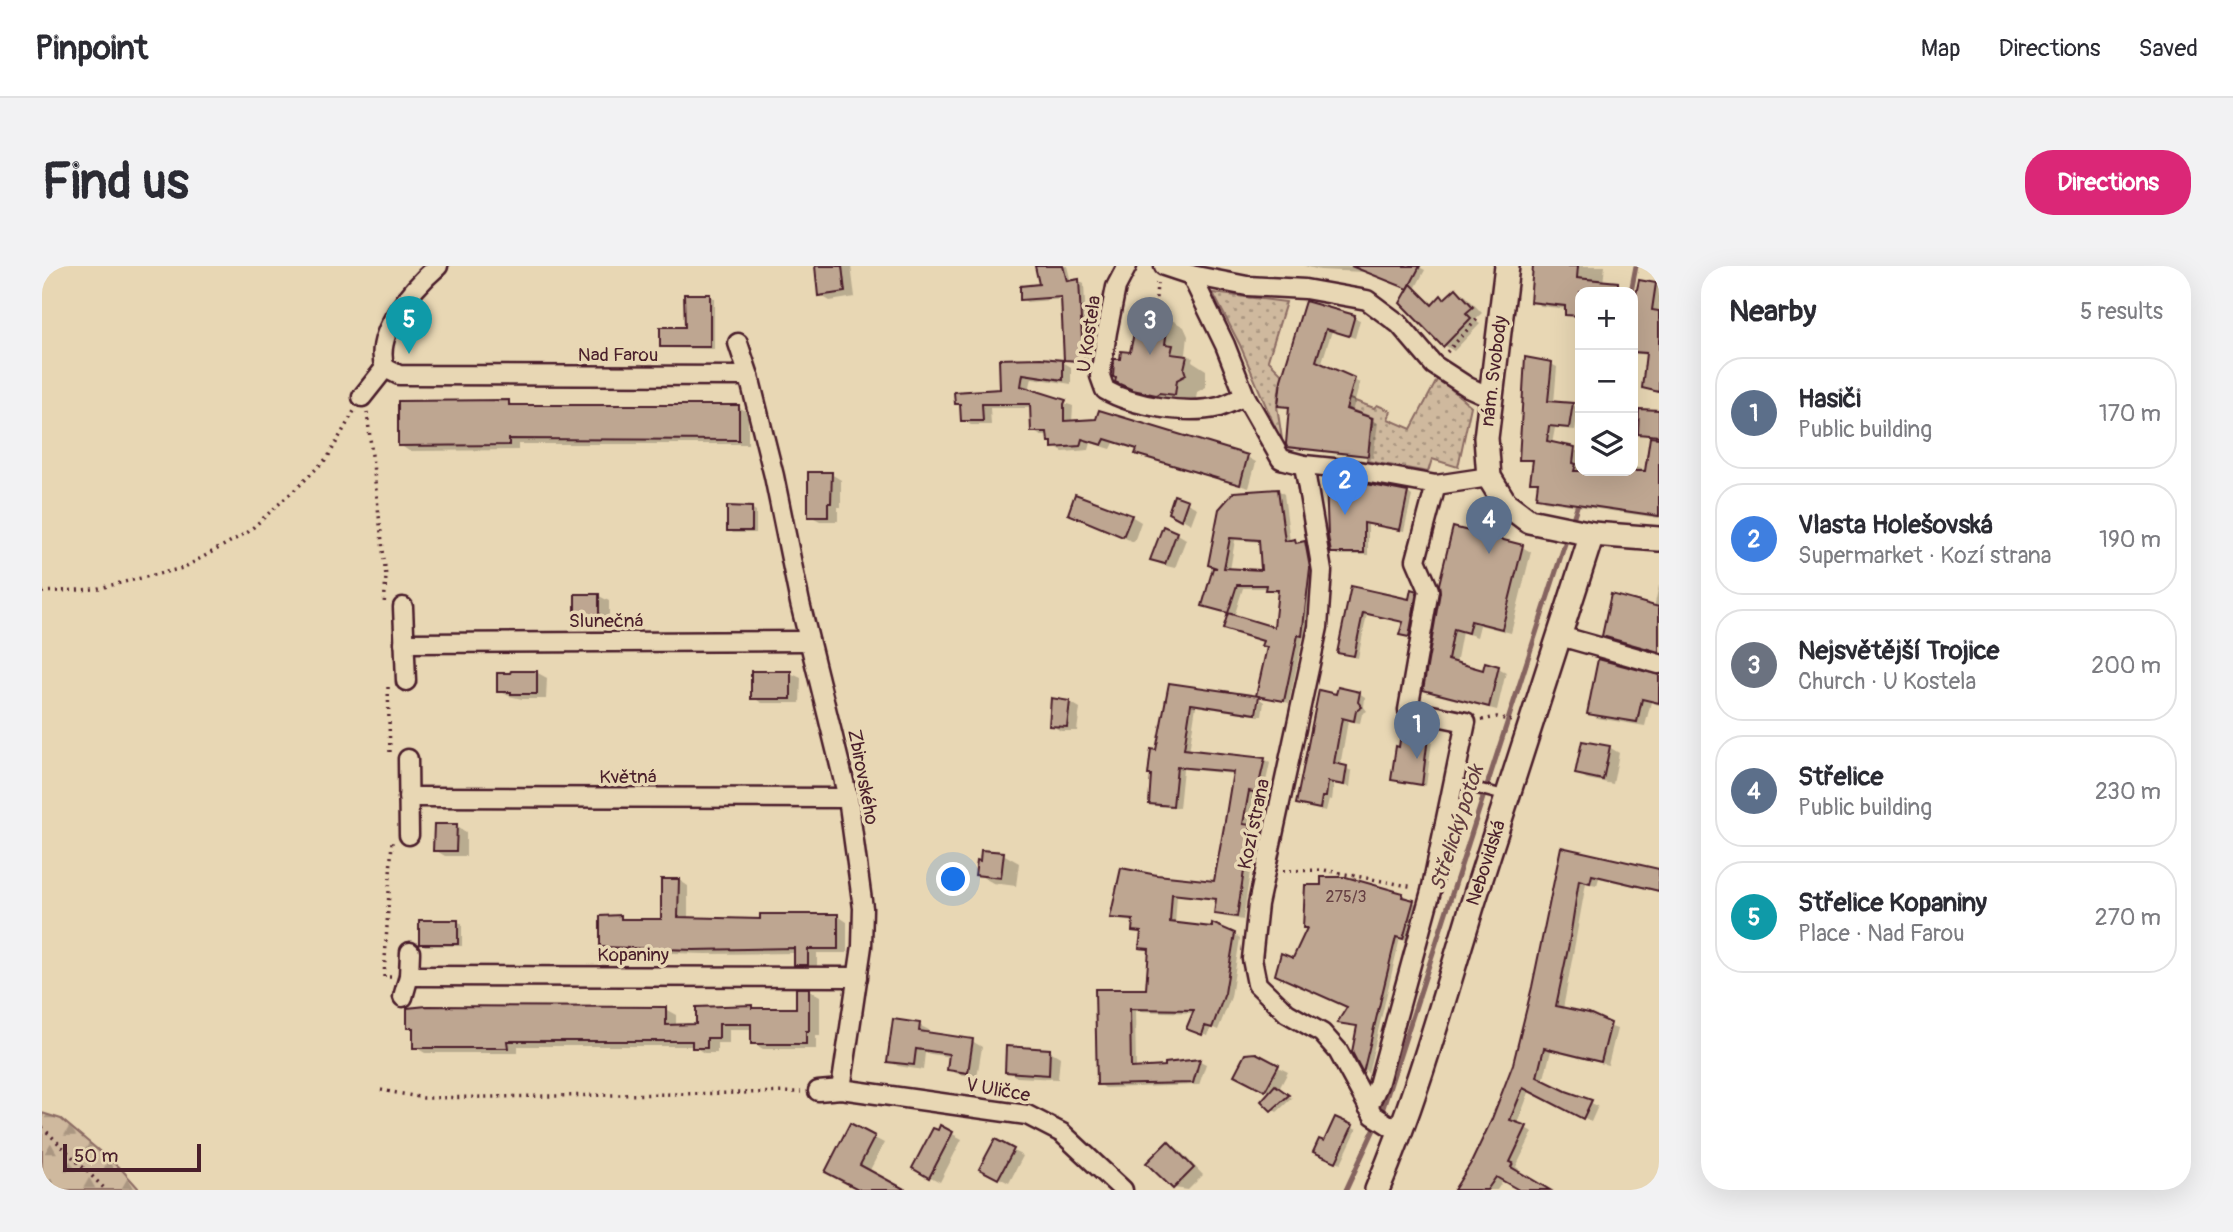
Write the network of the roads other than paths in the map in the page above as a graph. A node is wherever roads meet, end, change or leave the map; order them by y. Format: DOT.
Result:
graph roads {
  1 [pos="438,266"];
  2 [pos="1127,266"];
  3 [pos="1164,266"];
  4 [pos="1507,266"];
  5 [pos="1191,275"];
  6 [pos="738,343"];
  7 [pos="385,368"];
  8 [pos="749,376"];
  9 [pos="1245,396"];
  10 [pos="362,397"];
  11 [pos="1490,397"];
  12 [pos="1304,465"];
  13 [pos="1489,477"];
  14 [pos="1436,485"];
  15 [pos="1576,531"];
  16 [pos="1659,539"];
  17 [pos="403,607"];
  18 [pos="1560,636"];
  19 [pos="808,641"];
  20 [pos="404,643"];
  21 [pos="1659,664"];
  22 [pos="406,681"];
  23 [pos="408,759"];
  24 [pos="1461,784"];
  25 [pos="1508,796"];
  26 [pos="408,797"];
  27 [pos="848,798"];
  28 [pos="409,835"];
  29 [pos="410,952"];
  30 [pos="409,976"];
  31 [pos="858,976"];
  32 [pos="404,997"];
  33 [pos="841,1089"];
  34 [pos="818,1091"];
  35 [pos="1382,1120"];
  36 [pos="1123,1190"];
  37 [pos="1377,1190"];
  1 -- 7 [label="street"];
  2 -- 9 [label="street, U Kostela"];
  3 -- 5 [label="street"];
  4 -- 11 [label="street, nám. Svobody"];
  5 -- 9 [label="street"];
  5 -- 11 [label="street"];
  6 -- 8 [label="street"];
  7 -- 8 [label="street, Nad Farou"];
  7 -- 10 [label="street"];
  8 -- 19 [label="street, Zbirovského"];
  9 -- 12 [label="street"];
  11 -- 13 [label="street, nám. Svobody"];
  12 -- 14 [label="street"];
  12 -- 35 [label="street, Kozí strana"];
  13 -- 14 [label="street"];
  13 -- 15 [label="street, nám. Svobody"];
  14 -- 24 [label="street, Nebovidská"];
  15 -- 16 [label="street, nám. Svobody"];
  15 -- 18 [label="street, Nebovidská"];
  17 -- 20 [label="street"];
  18 -- 21 [label="street"];
  18 -- 25 [label="street, Nebovidská"];
  19 -- 20 [label="street, Slunečná"];
  19 -- 27 [label="street, Zbirovského"];
  20 -- 22 [label="street"];
  23 -- 26 [label="street"];
  24 -- 25 [label="lane"];
  24 -- 35 [label="street, Nebovidská"];
  25 -- 35 [label="street, Nebovidská"];
  26 -- 27 [label="street, Květná"];
  26 -- 28 [label="street"];
  27 -- 31 [label="street, Zbirovského"];
  29 -- 30 [label="street"];
  30 -- 31 [label="street, Kopaniny"];
  30 -- 32 [label="street"];
  31 -- 33 [label="street, Zbirovského"];
  33 -- 34 [label="street, V Uličce"];
  33 -- 36 [label="street, V Uličce"];
  35 -- 37 [label="street, Nebovidská"];
}
